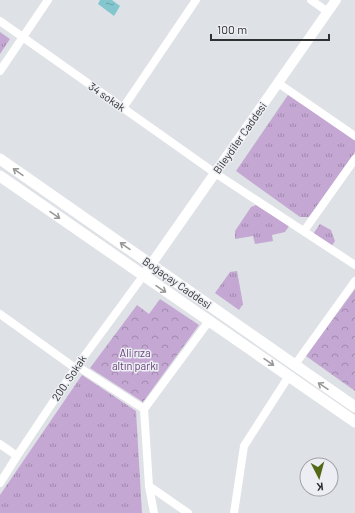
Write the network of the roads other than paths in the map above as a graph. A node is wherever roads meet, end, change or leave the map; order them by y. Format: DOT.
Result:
graph roads {
  1 [pos="48,0"];
  2 [pos="196,0"];
  3 [pos="311,0"];
  4 [pos="336,0"];
  5 [pos="328,12"];
  6 [pos="0,21"];
  7 [pos="23,37"];
  8 [pos="0,71"];
  9 [pos="278,83"];
  10 [pos="123,108"];
  11 [pos="355,136"];
  12 [pos="0,159"];
  13 [pos="355,159"];
  14 [pos="215,173"];
  15 [pos="0,176"];
  16 [pos="304,232"];
  17 [pos="150,265"];
  18 [pos="355,265"];
  19 [pos="143,276"];
  20 [pos="355,281"];
  21 [pos="0,314"];
  22 [pos="209,321"];
  23 [pos="294,366"];
  24 [pos="76,367"];
  25 [pos="289,376"];
  26 [pos="355,407"];
  27 [pos="144,409"];
  28 [pos="355,422"];
  29 [pos="0,444"];
  30 [pos="17,456"];
  31 [pos="0,483"];
  32 [pos="149,486"];
  33 [pos="154,513"];
  34 [pos="188,513"];
  35 [pos="234,513"];
  1 -- 7 [label="street"];
  2 -- 10 [label="street"];
  3 -- 5 [label="street"];
  4 -- 5 [label="street, Bileydiler Caddesi"];
  5 -- 9 [label="street, Bileydiler Caddesi"];
  6 -- 7 [label="street, 34 sokak"];
  7 -- 8 [label="street"];
  7 -- 10 [label="street, 34 sokak"];
  9 -- 11 [label="street"];
  9 -- 14 [label="street, Bileydiler Caddesi"];
  10 -- 14 [label="street, 34 sokak"];
  17 -- 12 [label="main road, Boğaçay Caddesi, one-way"];
  13 -- 16 [label="street"];
  14 -- 16 [label="street, 34 sokak"];
  14 -- 17 [label="street, Bileydiler Caddesi"];
  15 -- 19 [label="main road, Boğaçay Caddesi, one-way"];
  16 -- 18 [label="street, 34 sokak"];
  17 -- 19 [label="street, Bileydiler Caddesi"];
  17 -- 23 [label="main road, Boğaçay Caddesi"];
  19 -- 22 [label="main road, Boğaçay Caddesi, one-way"];
  19 -- 24 [label="street, 200. Sokak"];
  20 -- 23 [label="street"];
  21 -- 24 [label="street"];
  22 -- 25 [label="main road, Boğaçay Caddesi, one-way"];
  22 -- 27 [label="street"];
  26 -- 23 [label="main road, Boğaçay Caddesi, one-way"];
  24 -- 27 [label="street"];
  24 -- 30 [label="street, 200. Sokak"];
  25 -- 28 [label="main road, Boğaçay Caddesi"];
  25 -- 35 [label="street"];
  27 -- 32 [label="street"];
  29 -- 30 [label="street"];
  30 -- 31 [label="street, 200. Sokak"];
  32 -- 33 [label="street"];
  32 -- 34 [label="street"];
}
